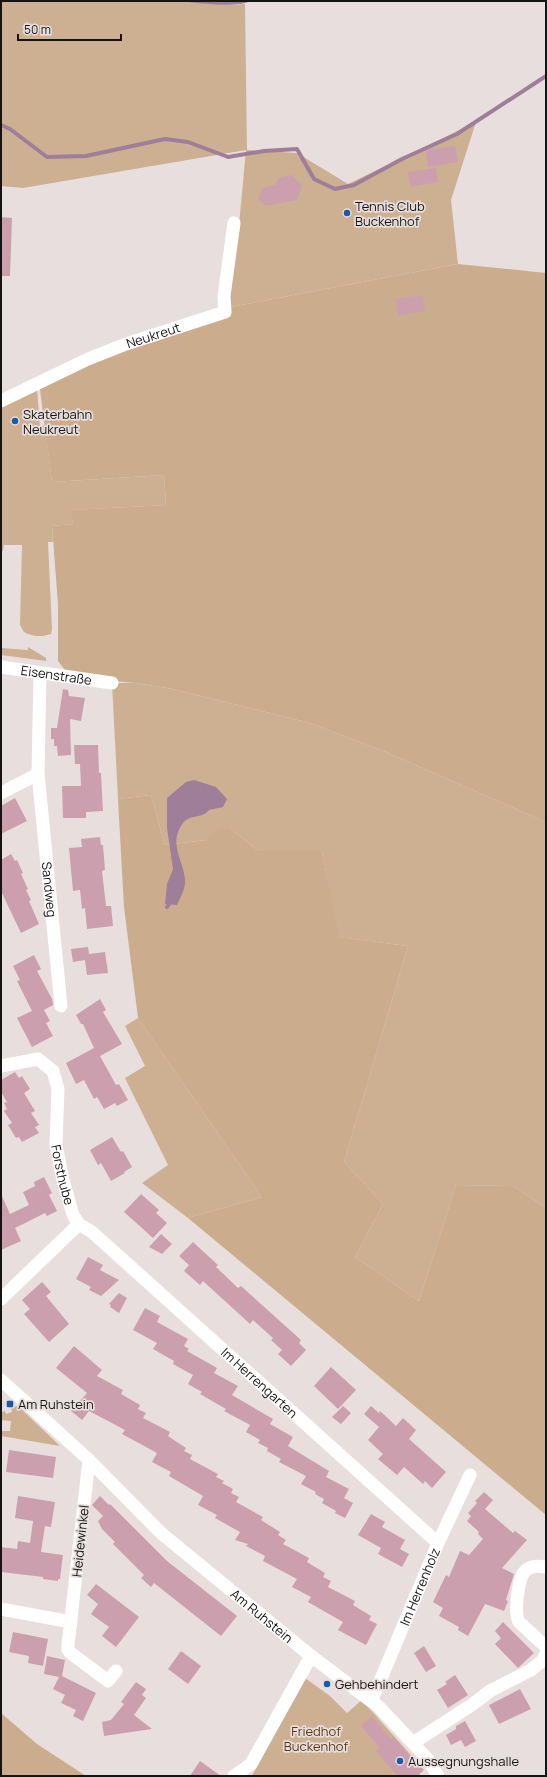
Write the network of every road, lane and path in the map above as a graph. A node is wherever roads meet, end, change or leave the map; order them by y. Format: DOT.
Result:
graph roads {
  1 [pos="234,222"];
  2 [pos="1,401"];
  3 [pos="1,667"];
  4 [pos="40,674"];
  5 [pos="112,682"];
  6 [pos="38,774"];
  7 [pos="1,793"];
  8 [pos="61,1006"];
  9 [pos="1,1066"];
  10 [pos="79,1224"];
  11 [pos="1,1299"];
  12 [pos="3,1386"];
  13 [pos="89,1460"];
  14 [pos="470,1474"];
  15 [pos="438,1543"];
  16 [pos="546,1567"];
  17 [pos="1,1609"];
  18 [pos="71,1622"];
  19 [pos="546,1647"];
  20 [pos="546,1653"];
  21 [pos="311,1656"];
  22 [pos="116,1671"];
  23 [pos="372,1700"];
  24 [pos="414,1743"];
  25 [pos="234,1776"];
  26 [pos="438,1776"];
  1 -- 2 [label="street, Neukreut"];
  3 -- 4 [label="street, Eisenstraße"];
  4 -- 5 [label="street, Eisenstraße"];
  4 -- 6 [label="street, Sandweg"];
  6 -- 7 [label="street"];
  6 -- 8 [label="street, Sandweg"];
  9 -- 10 [label="street, Forsthube"];
  10 -- 11 [label="street"];
  10 -- 15 [label="street, Im Herrengarten"];
  12 -- 13 [label="street, Am Ruhstein"];
  13 -- 18 [label="street, Heidewinkel"];
  13 -- 21 [label="street, Am Ruhstein"];
  14 -- 15 [label="street, Im Herrenholz"];
  15 -- 23 [label="street, Im Herrenholz"];
  16 -- 19 [label="street"];
  17 -- 18 [label="street"];
  18 -- 22 [label="street, Heidewinkel"];
  20 -- 24 [label="street"];
  21 -- 23 [label="street, Am Ruhstein"];
  21 -- 25 [label="street"];
  23 -- 24 [label="street, Am Ruhstein"];
  24 -- 26 [label="street, Am Ruhstein"];
}
